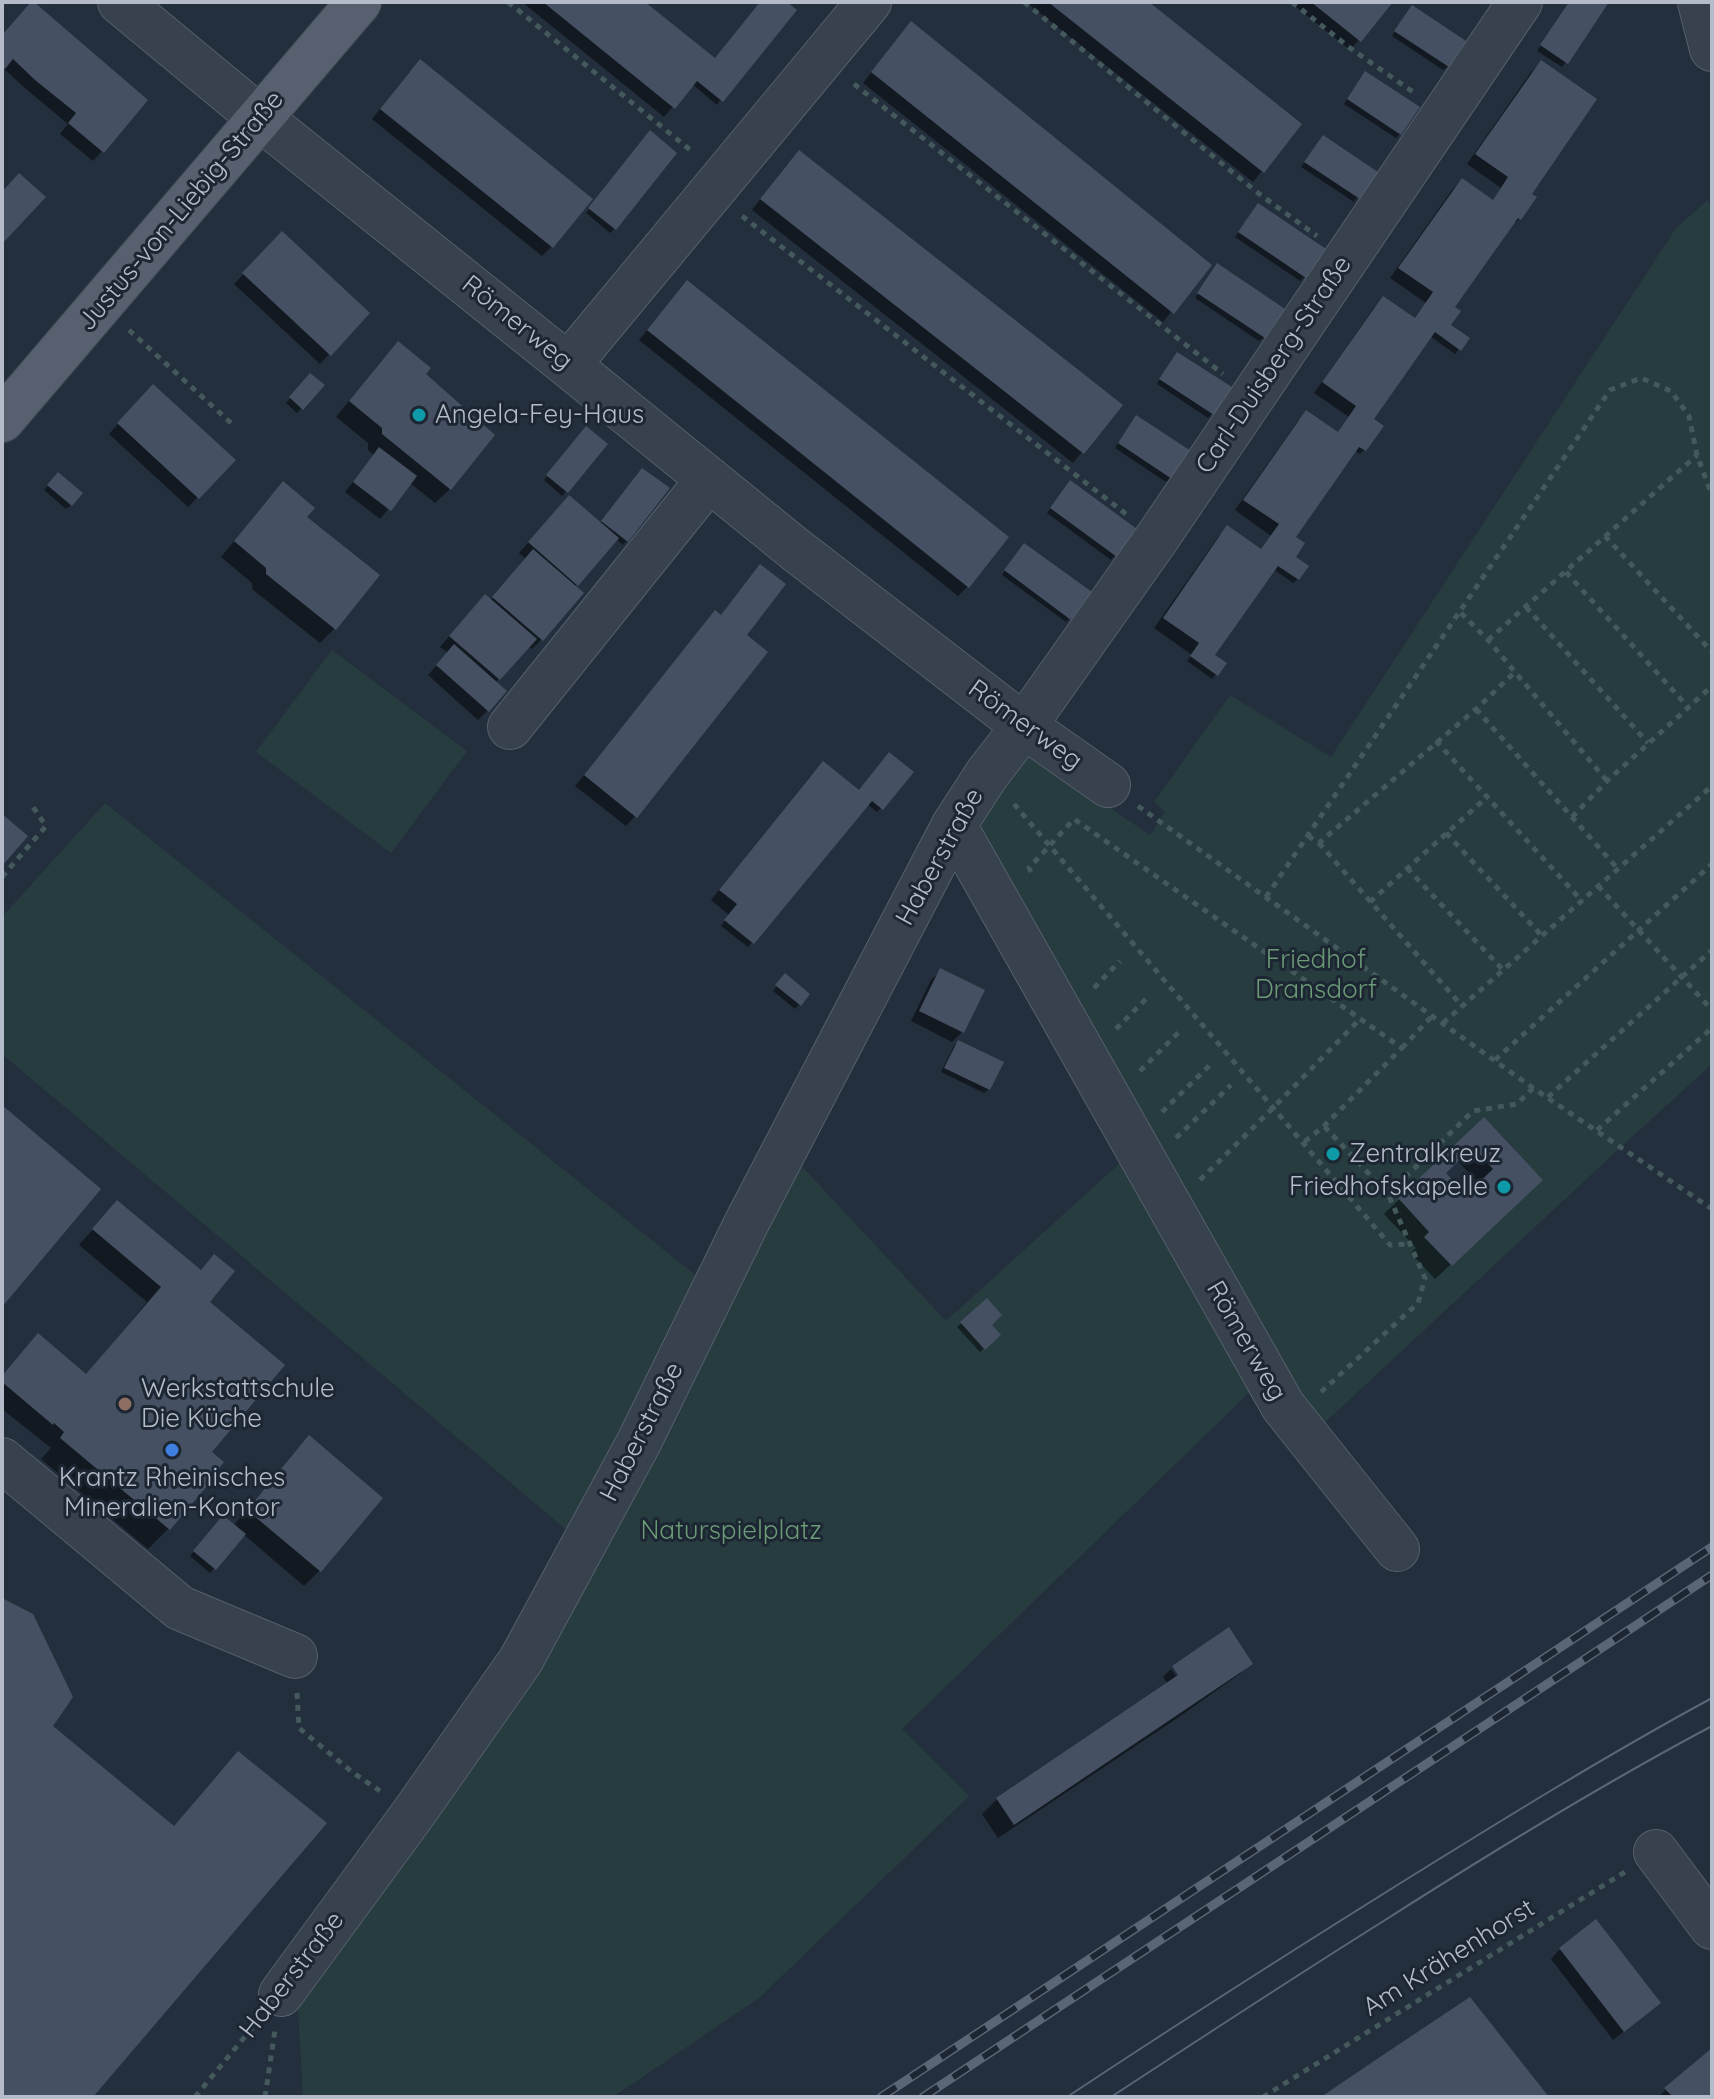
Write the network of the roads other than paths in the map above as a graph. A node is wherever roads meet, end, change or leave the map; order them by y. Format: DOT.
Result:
graph roads {
  1 [pos="120,2"];
  2 [pos="359,2"];
  3 [pos="869,2"];
  4 [pos="1520,2"];
  5 [pos="1700,2"];
  6 [pos="1712,49"];
  7 [pos="260,118"];
  8 [pos="568,365"];
  9 [pos="2,420"];
  10 [pos="709,479"];
  11 [pos="1024,726"];
  12 [pos="510,727"];
  13 [pos="1108,785"];
  14 [pos="954,825"];
  15 [pos="2,1460"];
  16 [pos="1397,1549"];
  17 [pos="295,1656"];
  18 [pos="1656,1852"];
  19 [pos="1712,1927"];
  20 [pos="281,1994"];
  1 -- 7 [label="street, Römerweg"];
  2 -- 7 [label="main road, Justus-von-Liebig-Straße"];
  3 -- 8 [label="street"];
  4 -- 11 [label="street, Carl-Duisberg-Straße"];
  5 -- 6 [label="street"];
  7 -- 8 [label="street, Römerweg"];
  7 -- 9 [label="main road, Justus-von-Liebig-Straße"];
  8 -- 10 [label="street, Römerweg"];
  10 -- 11 [label="street, Römerweg"];
  10 -- 12 [label="street"];
  11 -- 13 [label="street, Römerweg"];
  11 -- 14 [label="street, Haberstraße"];
  14 -- 16 [label="street, Römerweg"];
  14 -- 20 [label="street, Haberstraße"];
  15 -- 17 [label="street"];
  18 -- 19 [label="street"];
}
